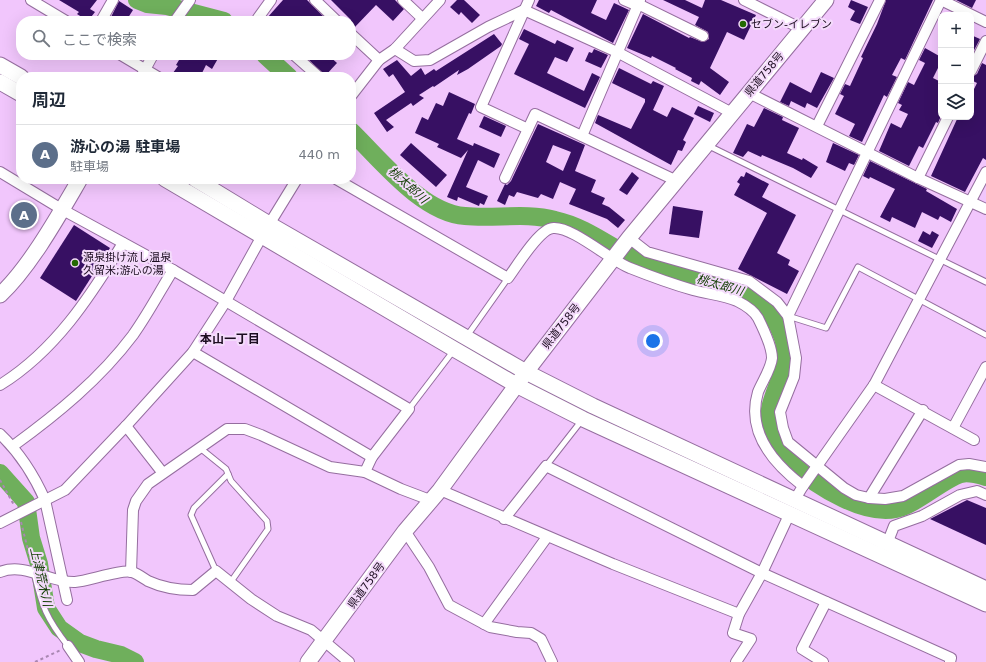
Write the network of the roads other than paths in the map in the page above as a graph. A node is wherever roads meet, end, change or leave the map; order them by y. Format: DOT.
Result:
graph roads {
  1 [pos="31,0"];
  2 [pos="113,0"];
  3 [pos="190,0"];
  4 [pos="271,0"];
  5 [pos="315,0"];
  6 [pos="403,0"];
  7 [pos="440,0"];
  8 [pos="529,0"];
  9 [pos="624,0"];
  10 [pos="744,0"];
  11 [pos="826,0"];
  12 [pos="880,0"];
  13 [pos="941,0"];
  14 [pos="639,3"];
  15 [pos="763,4"];
  16 [pos="524,10"];
  17 [pos="58,16"];
  18 [pos="104,16"];
  19 [pos="179,16"];
  20 [pos="259,16"];
  21 [pos="332,16"];
  22 [pos="422,18"];
  23 [pos="986,22"];
  24 [pos="802,29"];
  25 [pos="703,36"];
  26 [pos="356,39"];
  27 [pos="986,41"];
  28 [pos="394,49"];
  29 [pos="617,52"];
  30 [pos="127,60"];
  31 [pos="150,60"];
  32 [pos="300,60"];
  33 [pos="379,60"];
  34 [pos="0,65"];
  35 [pos="974,65"];
  36 [pos="142,72"];
  37 [pos="144,72"];
  38 [pos="313,72"];
  39 [pos="16,74"];
  40 [pos="0,82"];
  41 [pos="356,90"];
  42 [pos="16,91"];
  43 [pos="749,93"];
  44 [pos="732,113"];
  45 [pos="947,120"];
  46 [pos="817,126"];
  47 [pos="528,129"];
  48 [pos="582,136"];
  49 [pos="706,144"];
  50 [pos="868,152"];
  51 [pos="986,172"];
  52 [pos="1,175"];
  53 [pos="505,178"];
  54 [pos="918,178"];
  55 [pos="677,181"];
  56 [pos="16,184"];
  57 [pos="17,184"];
  58 [pos="77,184"];
  59 [pos="175,184"];
  60 [pos="202,184"];
  61 [pos="294,184"];
  62 [pos="345,184"];
  63 [pos="971,202"];
  64 [pos="986,209"];
  65 [pos="62,210"];
  66 [pos="841,210"];
  67 [pos="265,230"];
  68 [pos="629,238"];
  69 [pos="123,243"];
  70 [pos="613,259"];
  71 [pos="941,260"];
  72 [pos="173,270"];
  73 [pos="508,278"];
  74 [pos="986,282"];
  75 [pos="0,295"];
  76 [pos="918,299"];
  77 [pos="226,301"];
  78 [pos="788,316"];
  79 [pos="986,335"];
  80 [pos="466,337"];
  81 [pos="454,349"];
  82 [pos="193,352"];
  83 [pos="986,367"];
  84 [pos="526,372"];
  85 [pos="0,385"];
  86 [pos="874,385"];
  87 [pos="518,386"];
  88 [pos="409,408"];
  89 [pos="922,410"];
  90 [pos="583,419"];
  91 [pos="126,426"];
  92 [pos="954,428"];
  93 [pos="0,434"];
  94 [pos="974,440"];
  95 [pos="13,446"];
  96 [pos="200,447"];
  97 [pos="372,457"];
  98 [pos="546,466"];
  99 [pos="986,467"];
  100 [pos="818,468"];
  101 [pos="162,472"];
  102 [pos="365,472"];
  103 [pos="228,474"];
  104 [pos="803,486"];
  105 [pos="435,495"];
  106 [pos="986,495"];
  107 [pos="869,498"];
  108 [pos="794,500"];
  109 [pos="41,502"];
  110 [pos="789,515"];
  111 [pos="504,519"];
  112 [pos="0,523"];
  113 [pos="405,531"];
  114 [pos="547,537"];
  115 [pos="887,544"];
  116 [pos="216,571"];
  117 [pos="0,572"];
  118 [pos="131,572"];
  119 [pos="762,573"];
  120 [pos="36,574"];
  121 [pos="61,580"];
  122 [pos="230,583"];
  123 [pos="986,589"];
  124 [pos="67,600"];
  125 [pos="826,602"];
  126 [pos="986,604"];
  127 [pos="739,614"];
  128 [pos="484,624"];
  129 [pos="324,641"];
  130 [pos="68,646"];
  131 [pos="79,662"];
  132 [pos="308,662"];
  133 [pos="349,662"];
  134 [pos="552,662"];
  135 [pos="736,662"];
  136 [pos="823,662"];
  137 [pos="950,662"];
  1 -- 17 [label="street"];
  2 -- 18 [label="street"];
  3 -- 19 [label="street"];
  4 -- 20 [label="street"];
  5 -- 21 [label="street"];
  6 -- 22 [label="street"];
  7 -- 22 [label="street"];
  8 -- 16 [label="street"];
  9 -- 14 [label="street"];
  10 -- 15 [label="street"];
  11 -- 24 [label="street, 県道758号"];
  12 -- 46 [label="street"];
  13 -- 23 [label="street"];
  13 -- 50 [label="street"];
  14 -- 25 [label="street"];
  14 -- 29 [label="street"];
  15 -- 24 [label="street"];
  16 -- 28 [label="street"];
  16 -- 29 [label="street"];
  16 -- 47 [label="street"];
  22 -- 28 [label="street"];
  24 -- 43 [label="street, 県道758号"];
  26 -- 33 [label="street"];
  27 -- 35 [label="street"];
  28 -- 33 [label="street"];
  29 -- 44 [label="street"];
  29 -- 48 [label="street"];
  30 -- 36 [label="street"];
  31 -- 37 [label="street"];
  32 -- 38 [label="street"];
  33 -- 41 [label="street"];
  34 -- 39 [label="street"];
  40 -- 42 [label="street"];
  43 -- 44 [label="street, 県道758号"];
  43 -- 46 [label="street"];
  44 -- 49 [label="street, 県道758号"];
  45 -- 54 [label="street"];
  46 -- 50 [label="street"];
  47 -- 48 [label="street"];
  47 -- 53 [label="street"];
  48 -- 55 [label="street"];
  49 -- 55 [label="street, 県道758号"];
  49 -- 66 [label="lane"];
  50 -- 54 [label="street"];
  50 -- 66 [label="street"];
  51 -- 63 [label="street"];
  52 -- 56 [label="street"];
  54 -- 63 [label="street"];
  55 -- 68 [label="street, 県道758号"];
  57 -- 65 [label="street"];
  58 -- 65 [label="street"];
  59 -- 67 [label="street"];
  60 -- 67 [label="street"];
  61 -- 67 [label="street"];
  62 -- 73 [label="street"];
  63 -- 64 [label="street"];
  63 -- 71 [label="street"];
  65 -- 69 [label="street"];
  65 -- 75 [label="street"];
  66 -- 71 [label="lane"];
  66 -- 78 [label="street"];
  67 -- 77 [label="street"];
  67 -- 80 [label="street"];
  67 -- 81 [label="street"];
  68 -- 70 [label="street, 県道758号"];
  68 -- 78 [label="street"];
  69 -- 72 [label="street"];
  69 -- 85 [label="street"];
  70 -- 73 [label="street"];
  70 -- 84 [label="street, 県道758号"];
  70 -- 104 [label="street"];
  71 -- 74 [label="lane"];
  71 -- 76 [label="street"];
  72 -- 77 [label="street"];
  72 -- 95 [label="street"];
  73 -- 80 [label="lane"];
  76 -- 78 [label="lane"];
  76 -- 79 [label="lane"];
  76 -- 86 [label="street"];
  77 -- 82 [label="street"];
  77 -- 88 [label="street"];
  78 -- 100 [label="street"];
  80 -- 84 [label="street"];
  81 -- 87 [label="street"];
  81 -- 88 [label="lane"];
  82 -- 91 [label="street"];
  82 -- 97 [label="street"];
  83 -- 92 [label="street"];
  84 -- 87 [label="street, 県道758号"];
  84 -- 108 [label="street"];
  86 -- 89 [label="street"];
  86 -- 100 [label="street"];
  87 -- 90 [label="street"];
  87 -- 105 [label="street, 県道758号"];
  88 -- 97 [label="street"];
  89 -- 92 [label="street"];
  89 -- 107 [label="street"];
  90 -- 98 [label="lane"];
  90 -- 110 [label="street"];
  91 -- 101 [label="street"];
  91 -- 109 [label="street"];
  92 -- 94 [label="street"];
  93 -- 95 [label="street"];
  95 -- 109 [label="street"];
  96 -- 101 [label="street"];
  96 -- 102 [label="street"];
  96 -- 103 [label="lane"];
  97 -- 102 [label="street"];
  98 -- 111 [label="street"];
  98 -- 119 [label="street"];
  99 -- 107 [label="street"];
  100 -- 104 [label="street"];
  100 -- 107 [label="street"];
  101 -- 118 [label="street"];
  102 -- 105 [label="street"];
  103 -- 116 [label="lane"];
  103 -- 122 [label="lane"];
  104 -- 108 [label="street"];
  105 -- 111 [label="street"];
  105 -- 113 [label="street, 県道758号"];
  106 -- 115 [label="street"];
  108 -- 115 [label="street"];
  109 -- 112 [label="street"];
  109 -- 121 [label="street"];
  110 -- 119 [label="street"];
  110 -- 126 [label="street"];
  111 -- 114 [label="street"];
  113 -- 128 [label="street"];
  113 -- 129 [label="street, 県道758号"];
  114 -- 127 [label="street"];
  114 -- 128 [label="street"];
  115 -- 123 [label="street"];
  116 -- 118 [label="street"];
  116 -- 122 [label="street"];
  117 -- 120 [label="street"];
  118 -- 121 [label="street"];
  119 -- 125 [label="street"];
  119 -- 127 [label="street"];
  120 -- 121 [label="street"];
  120 -- 130 [label="lane"];
  121 -- 124 [label="street"];
  122 -- 129 [label="street"];
  125 -- 136 [label="street"];
  125 -- 137 [label="street"];
  127 -- 135 [label="street"];
  128 -- 134 [label="street"];
  129 -- 132 [label="street, 県道758号"];
  129 -- 133 [label="street"];
  130 -- 131 [label="street"];
}
